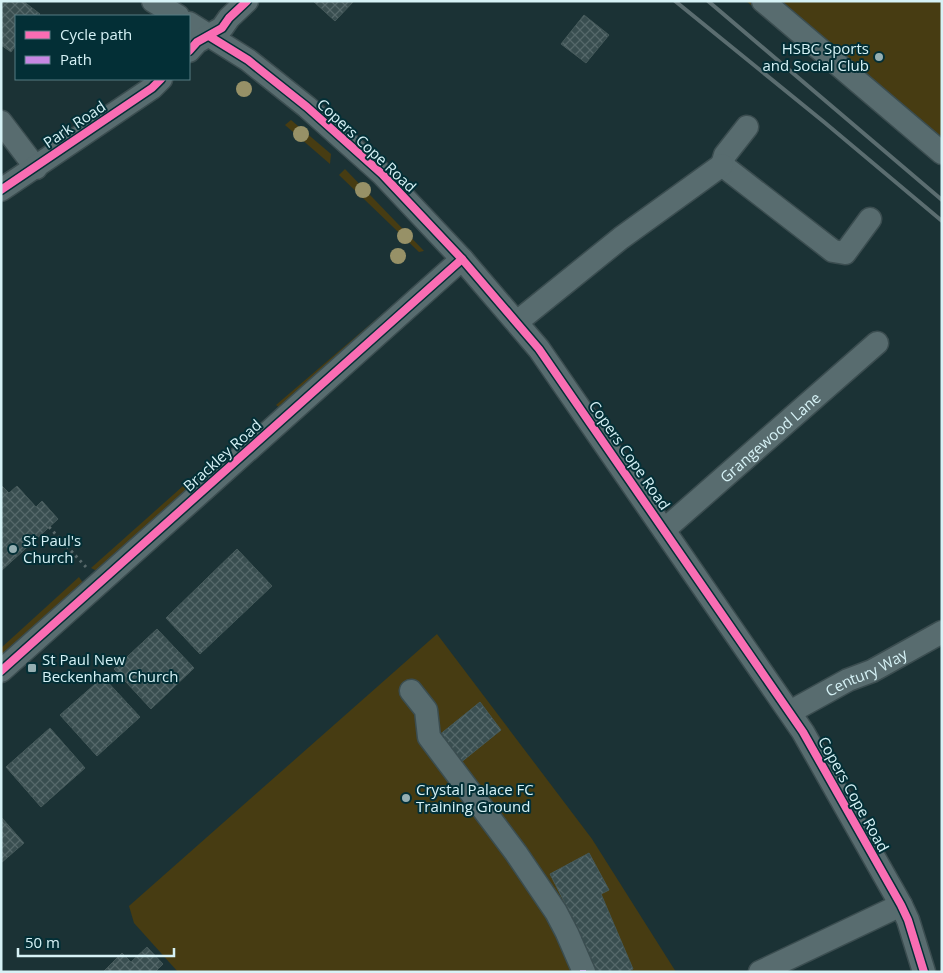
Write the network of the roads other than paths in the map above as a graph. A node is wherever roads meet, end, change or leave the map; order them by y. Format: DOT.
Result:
graph roads {
  1 [pos="153,1"];
  2 [pos="247,1"];
  3 [pos="763,1"];
  4 [pos="176,15"];
  5 [pos="190,24"];
  6 [pos="209,36"];
  7 [pos="190,51"];
  8 [pos="161,80"];
  9 [pos="1,122"];
  10 [pos="747,127"];
  11 [pos="942,153"];
  12 [pos="722,165"];
  13 [pos="36,168"];
  14 [pos="1,190"];
  15 [pos="870,219"];
  16 [pos="462,259"];
  17 [pos="517,322"];
  18 [pos="877,343"];
  19 [pos="664,530"];
  20 [pos="942,632"];
  21 [pos="1,672"];
  22 [pos="411,691"];
  23 [pos="790,712"];
  24 [pos="901,906"];
  25 [pos="584,972"];
  26 [pos="760,972"];
  27 [pos="924,972"];
  1 -- 4 [label="street"];
  2 -- 6 [label="street"];
  3 -- 11 [label="street"];
  5 -- 6 [label="street, Copers Cope Road"];
  6 -- 7 [label="street"];
  6 -- 16 [label="street, Copers Cope Road"];
  8 -- 13 [label="street, Park Road"];
  9 -- 13 [label="street"];
  10 -- 12 [label="street"];
  12 -- 15 [label="street"];
  12 -- 17 [label="street"];
  13 -- 14 [label="street, Park Road"];
  16 -- 17 [label="street, Copers Cope Road"];
  16 -- 21 [label="street, Brackley Road"];
  17 -- 19 [label="street, Copers Cope Road"];
  18 -- 19 [label="street, Grangewood Lane"];
  19 -- 23 [label="street, Copers Cope Road"];
  20 -- 23 [label="street, Century Way"];
  22 -- 25 [label="street"];
  23 -- 24 [label="street, Copers Cope Road"];
  24 -- 26 [label="street"];
  24 -- 27 [label="street, Copers Cope Road"];
}
